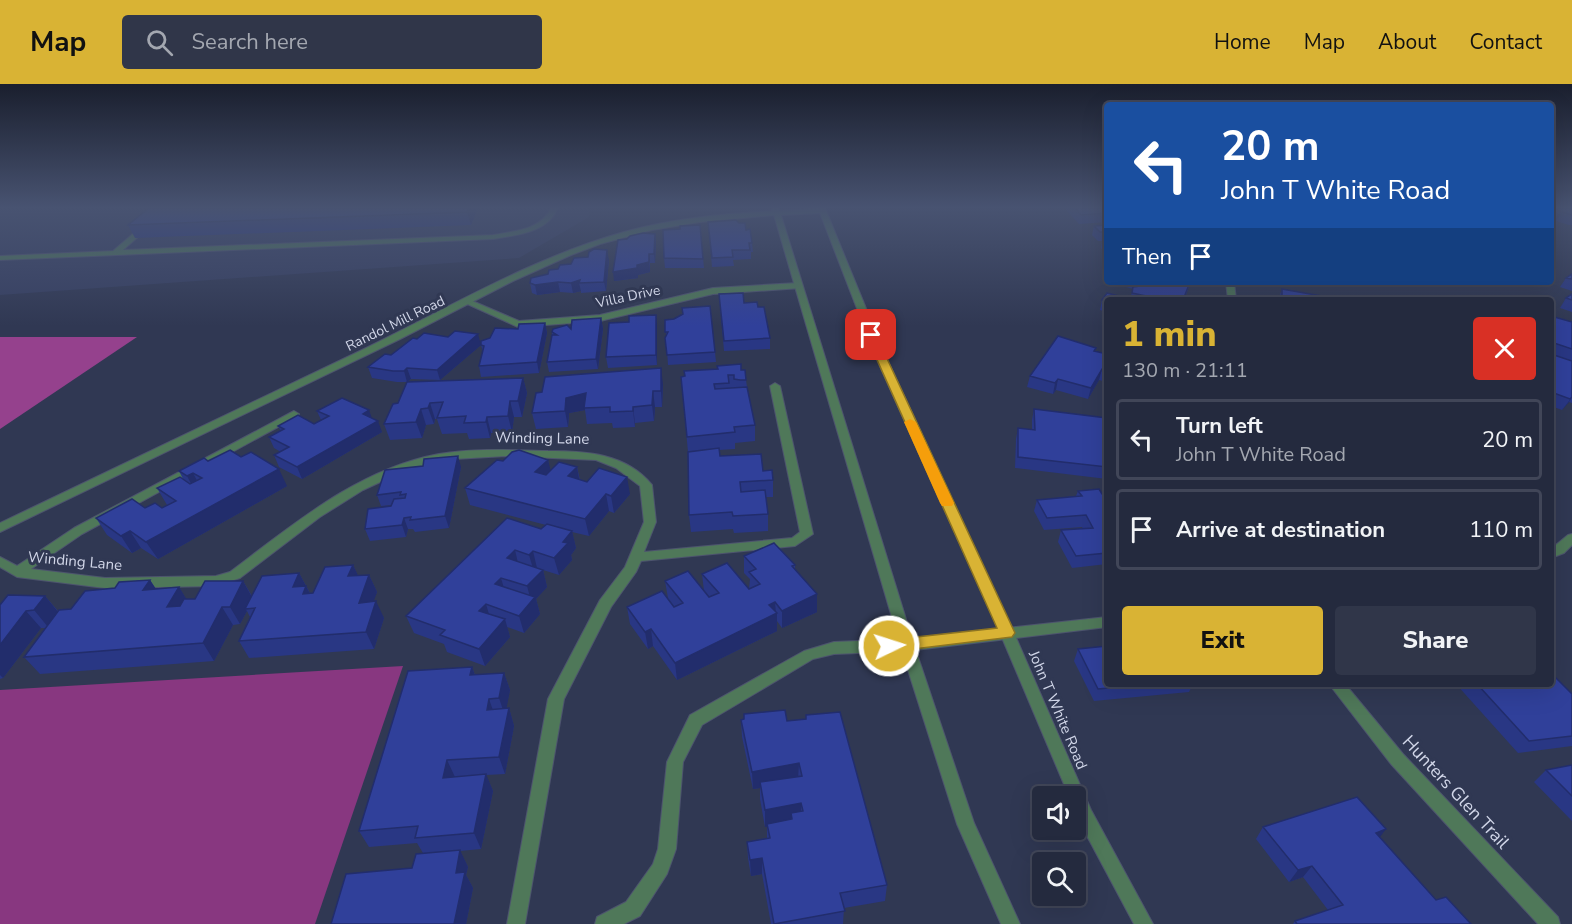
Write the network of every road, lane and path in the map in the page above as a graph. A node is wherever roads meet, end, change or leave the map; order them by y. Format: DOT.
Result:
graph roads {
  1 [pos="122,247"];
  2 [pos="252,247"];
  3 [pos="584,247"];
  4 [pos="787,247"];
  5 [pos="836,247"];
  6 [pos="115,253"];
  7 [pos="0,258"];
  8 [pos="798,286"];
  9 [pos="467,302"];
  10 [pos="775,386"];
  11 [pos="294,414"];
  12 [pos="0,528"];
  13 [pos="1572,538"];
  14 [pos="1554,552"];
  15 [pos="636,556"];
  16 [pos="0,561"];
  17 [pos="17,572"];
  18 [pos="1104,622"];
  19 [pos="1007,633"];
  20 [pos="907,645"];
  21 [pos="1338,687"];
  22 [pos="516,924"];
  23 [pos="604,924"];
  24 [pos="1011,924"];
  25 [pos="1144,924"];
  26 [pos="1551,924"];
  1 -- 6 [label="street"];
  2 -- 6 [label="street"];
  3 -- 9 [label="street, Randol Mill Road"];
  4 -- 8 [label="street"];
  5 -- 19 [label="street, John T White Road"];
  6 -- 7 [label="street"];
  8 -- 9 [label="street, Villa Drive"];
  8 -- 20 [label="street"];
  9 -- 12 [label="street, Randol Mill Road"];
  10 -- 15 [label="street"];
  11 -- 17 [label="street"];
  13 -- 14 [label="street"];
  15 -- 17 [label="street, Winding Lane"];
  15 -- 22 [label="street, Winding Lane"];
  16 -- 17 [label="street, Winding Lane"];
  18 -- 19 [label="street"];
  19 -- 20 [label="street"];
  19 -- 25 [label="street, John T White Road"];
  20 -- 23 [label="street"];
  20 -- 24 [label="street"];
  21 -- 26 [label="street, Hunters Glen Trail"];
}
